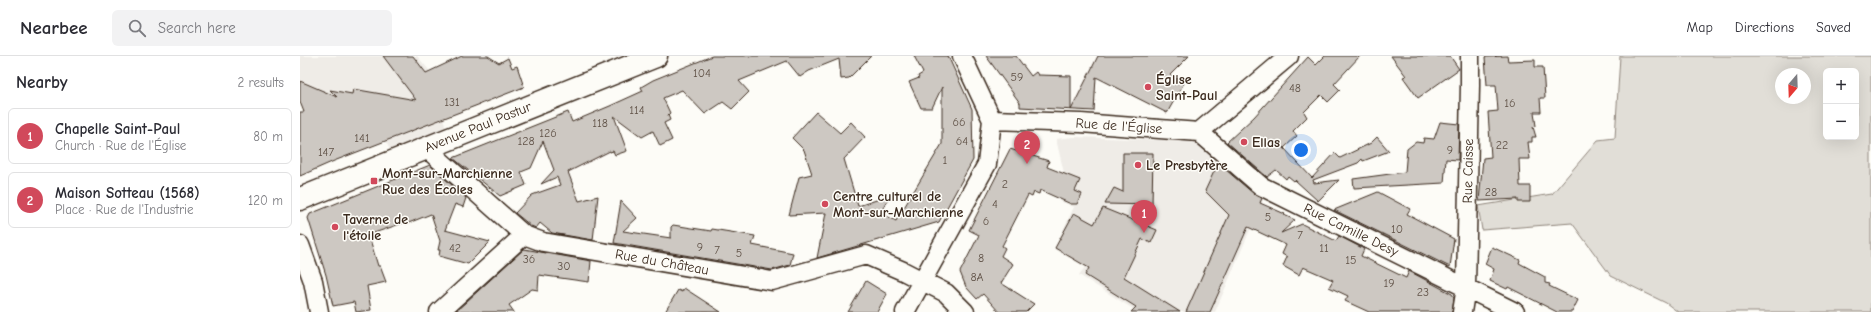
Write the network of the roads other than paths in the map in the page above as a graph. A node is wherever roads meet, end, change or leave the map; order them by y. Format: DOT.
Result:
graph roads {
  1 [pos="656,56"];
  2 [pos="962,56"];
  3 [pos="1289,56"];
  4 [pos="1470,56"];
  5 [pos="992,120"];
  6 [pos="1199,132"];
  7 [pos="426,148"];
  8 [pos="300,199"];
  9 [pos="524,235"];
  10 [pos="300,245"];
  11 [pos="924,281"];
  12 [pos="1466,287"];
  13 [pos="319,312"];
  14 [pos="439,312"];
  15 [pos="905,312"];
  16 [pos="965,312"];
  17 [pos="1462,312"];
  18 [pos="1515,312"];
  1 -- 7 [label="main road, Avenue Paul Pastur"];
  2 -- 5 [label="street"];
  3 -- 6 [label="street"];
  4 -- 12 [label="street, Rue Caisse"];
  5 -- 6 [label="street, Rue de l'Église"];
  5 -- 11 [label="street"];
  6 -- 12 [label="street, Rue Camille Desy"];
  7 -- 8 [label="main road, Avenue Paul Pastur"];
  7 -- 9 [label="street, Rue du Château"];
  9 -- 11 [label="street, Rue du Château"];
  9 -- 14 [label="street"];
  10 -- 13 [label="street"];
  11 -- 15 [label="street"];
  11 -- 16 [label="street, Rue du Château"];
  12 -- 17 [label="street, Rue Caisse"];
  12 -- 18 [label="street, Rue Camille Desy"];
}
